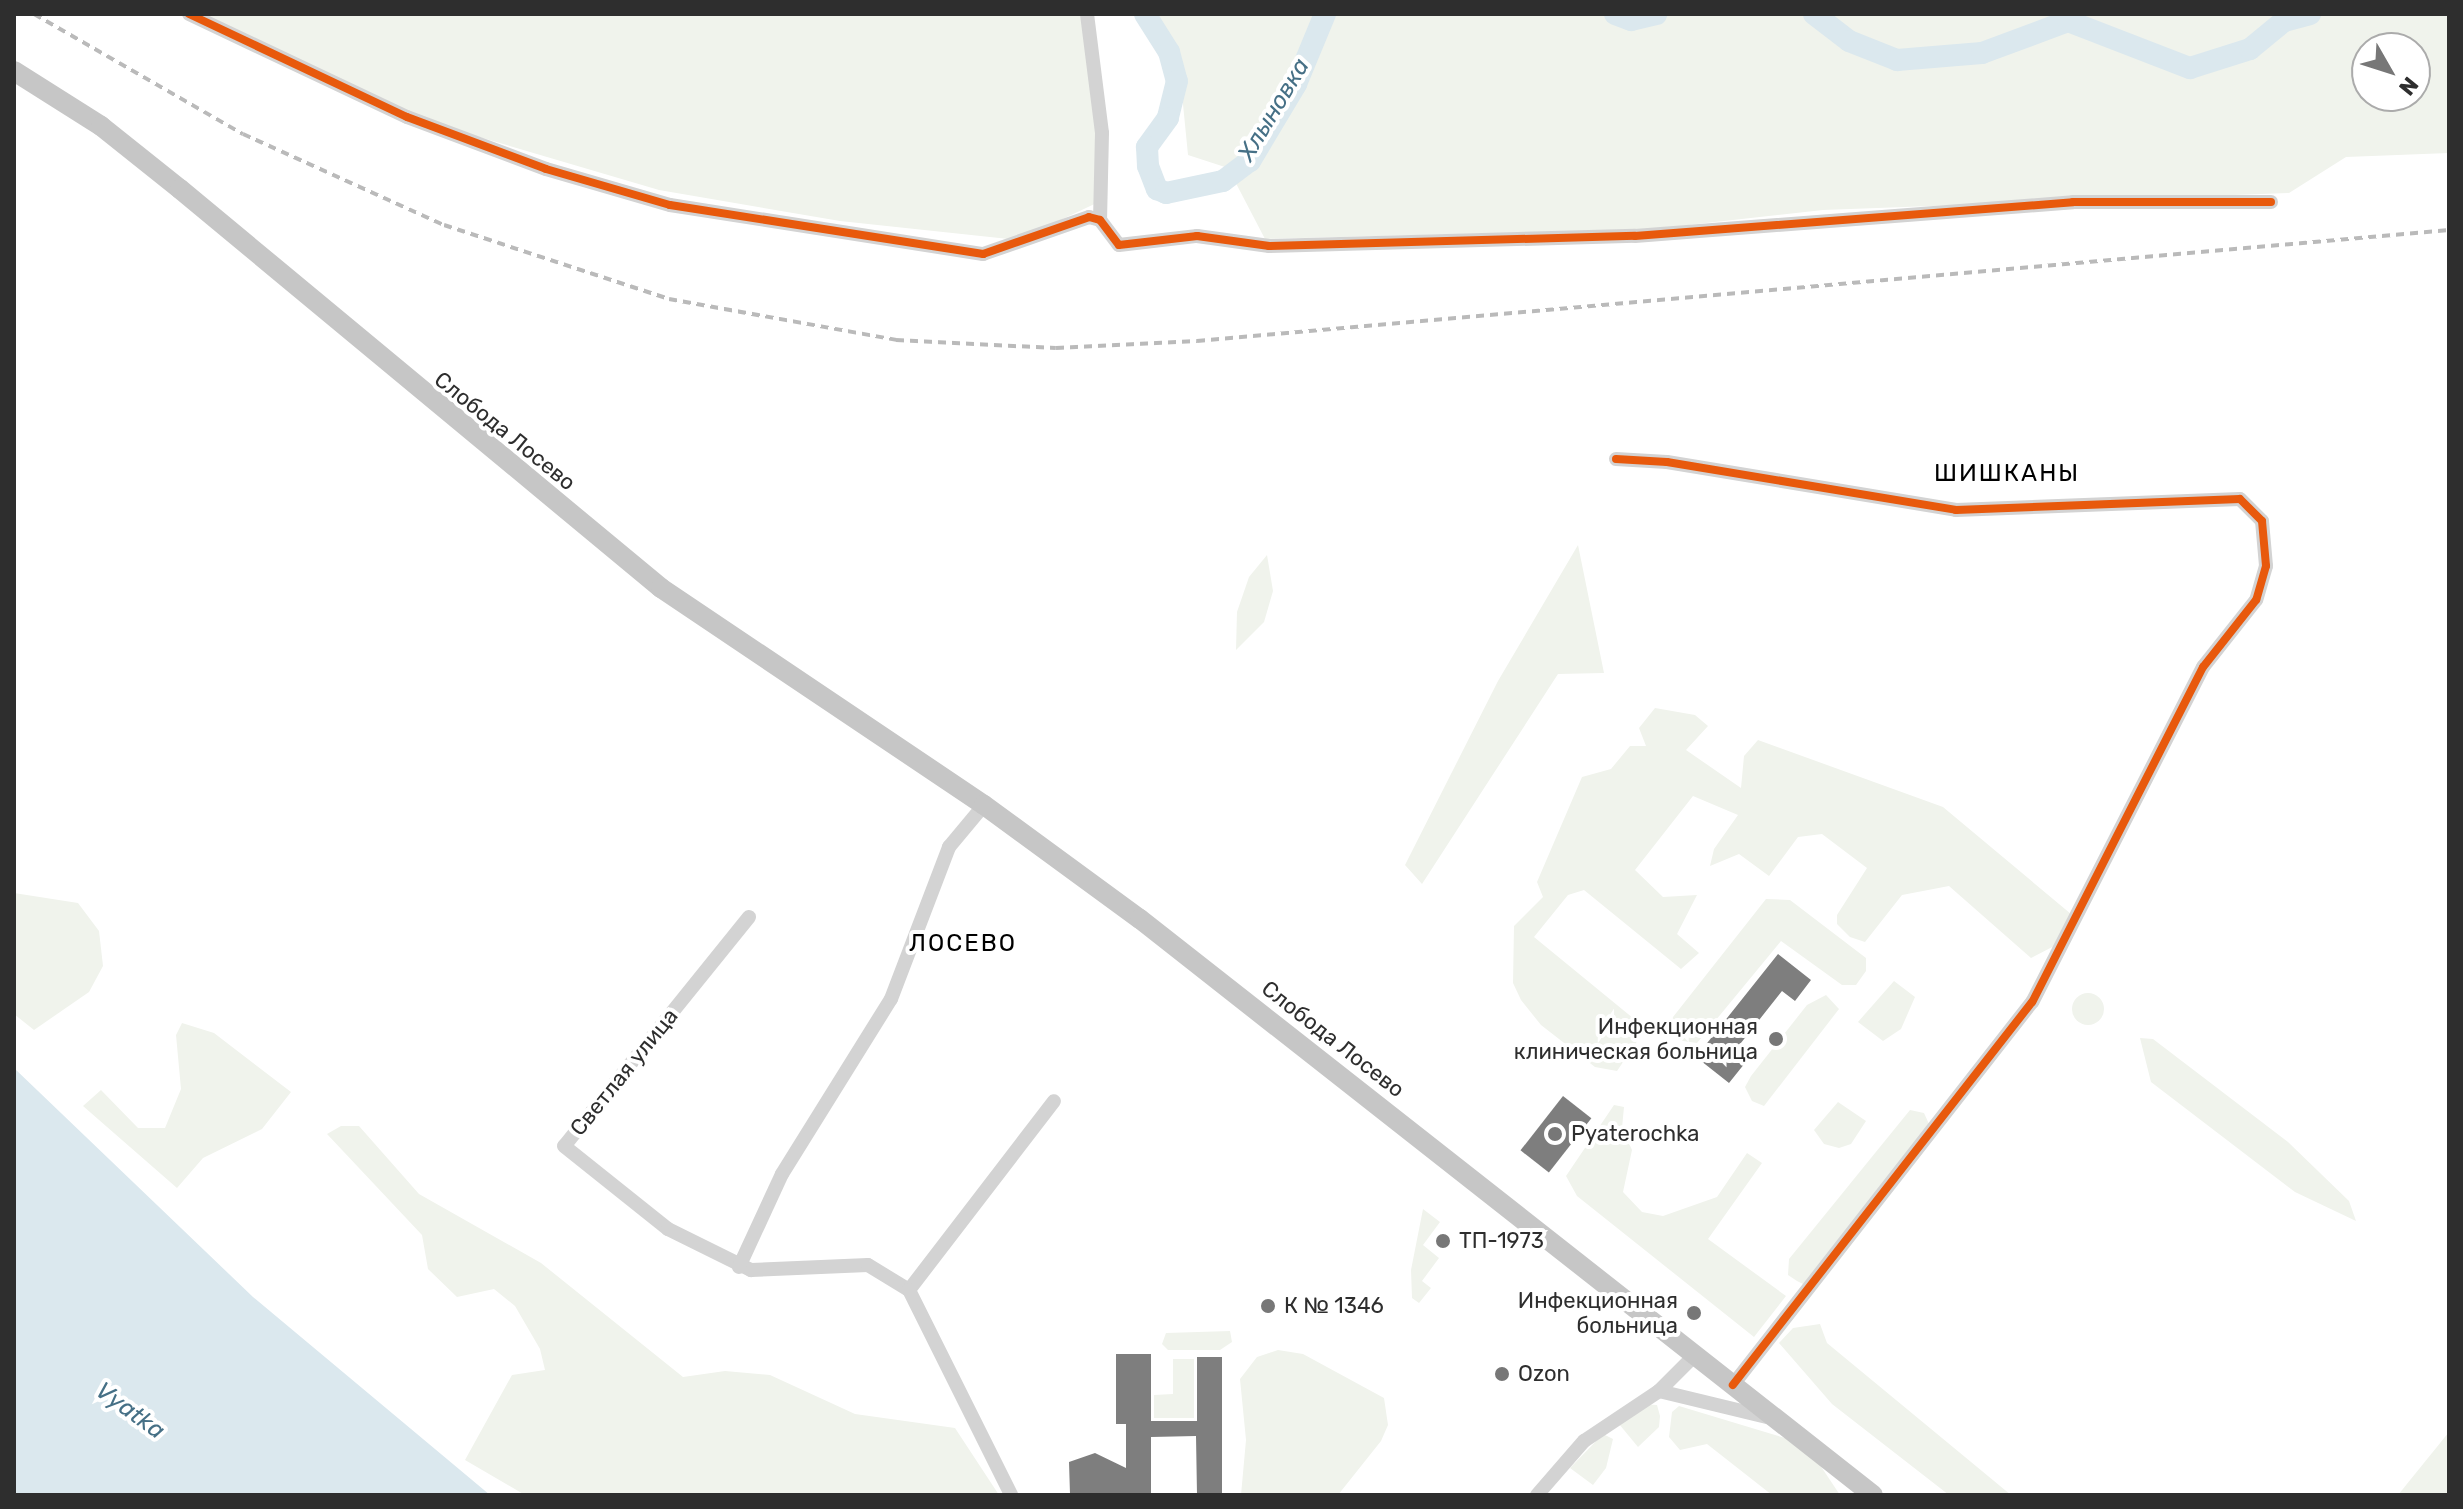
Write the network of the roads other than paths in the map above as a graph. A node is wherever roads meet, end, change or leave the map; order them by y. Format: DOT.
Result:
graph roads {
  1 [pos="189,14"];
  2 [pos="1087,14"];
  3 [pos="14,71"];
  4 [pos="2271,202"];
  5 [pos="1100,220"];
  6 [pos="1616,459"];
  7 [pos="984,805"];
  8 [pos="749,917"];
  9 [pos="1054,1101"];
  10 [pos="739,1267"];
  11 [pos="909,1290"];
  12 [pos="1696,1354"];
  13 [pos="1733,1385"];
  14 [pos="1659,1391"];
  15 [pos="1775,1419"];
  16 [pos="1011,1495"];
  17 [pos="1537,1495"];
  18 [pos="1873,1495"];
  1 -- 5 [label="street"];
  2 -- 5 [label="street"];
  3 -- 7 [label="main road, Слобода Лосево"];
  4 -- 5 [label="street"];
  6 -- 13 [label="street"];
  7 -- 10 [label="street"];
  7 -- 12 [label="main road, Слобода Лосево"];
  8 -- 10 [label="street, Светлая улица"];
  9 -- 11 [label="street"];
  10 -- 11 [label="street, Светлая улица"];
  11 -- 16 [label="street"];
  12 -- 13 [label="main road, Слобода Лосево"];
  12 -- 14 [label="street"];
  13 -- 15 [label="main road, Слобода Лосево"];
  14 -- 15 [label="street"];
  14 -- 17 [label="street"];
  15 -- 18 [label="main road, Слобода Лосево"];
}
